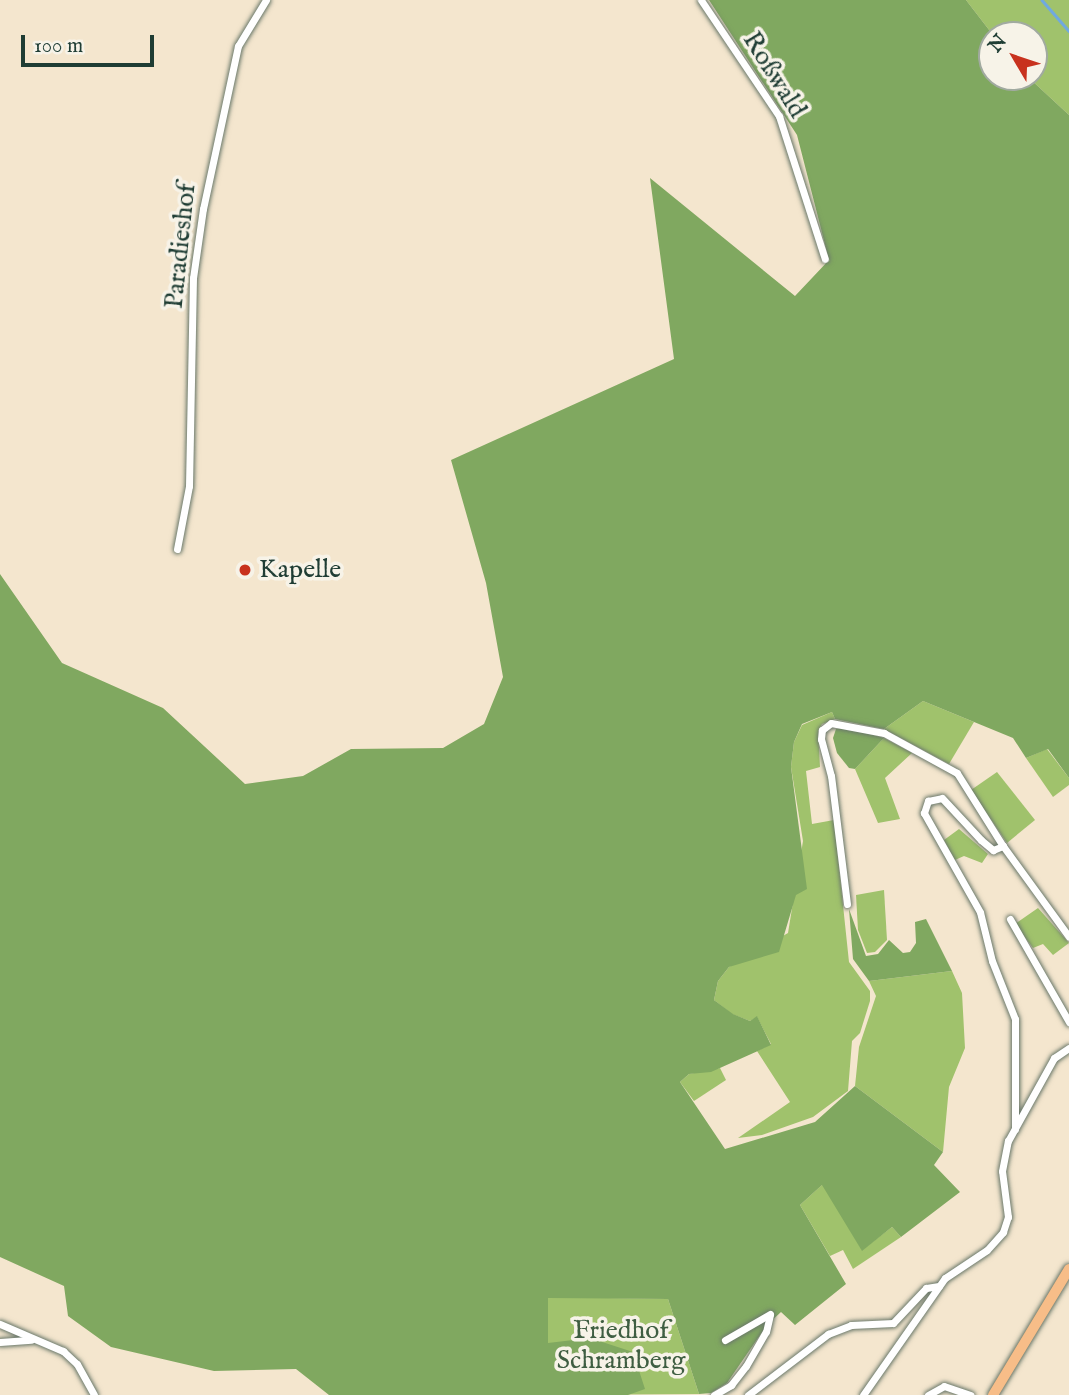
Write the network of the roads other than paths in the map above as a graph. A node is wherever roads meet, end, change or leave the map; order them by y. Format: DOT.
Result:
graph roads {
  1 [pos="266,0"];
  2 [pos="701,0"];
  3 [pos="825,258"];
  4 [pos="177,549"];
  5 [pos="1003,846"];
  6 [pos="848,904"];
  7 [pos="1010,919"];
  8 [pos="1069,937"];
  9 [pos="1069,1022"];
  10 [pos="1069,1048"];
  11 [pos="1015,1129"];
  12 [pos="1069,1269"];
  13 [pos="939,1286"];
  14 [pos="0,1324"];
  15 [pos="31,1340"];
  16 [pos="725,1340"];
  17 [pos="0,1342"];
  18 [pos="94,1395"];
  19 [pos="714,1395"];
  20 [pos="748,1395"];
  21 [pos="863,1395"];
  22 [pos="928,1395"];
  23 [pos="970,1395"];
  24 [pos="993,1395"];
  1 -- 4 [label="street, Paradieshof"];
  2 -- 3 [label="street, Roßwald"];
  5 -- 6 [label="street"];
  5 -- 8 [label="street"];
  5 -- 11 [label="street"];
  7 -- 9 [label="street"];
  10 -- 11 [label="street"];
  11 -- 13 [label="street"];
  12 -- 24 [label="main road"];
  13 -- 20 [label="street"];
  13 -- 21 [label="street"];
  14 -- 15 [label="street"];
  15 -- 17 [label="street"];
  15 -- 18 [label="street"];
  16 -- 19 [label="street"];
  22 -- 23 [label="street"];
}
